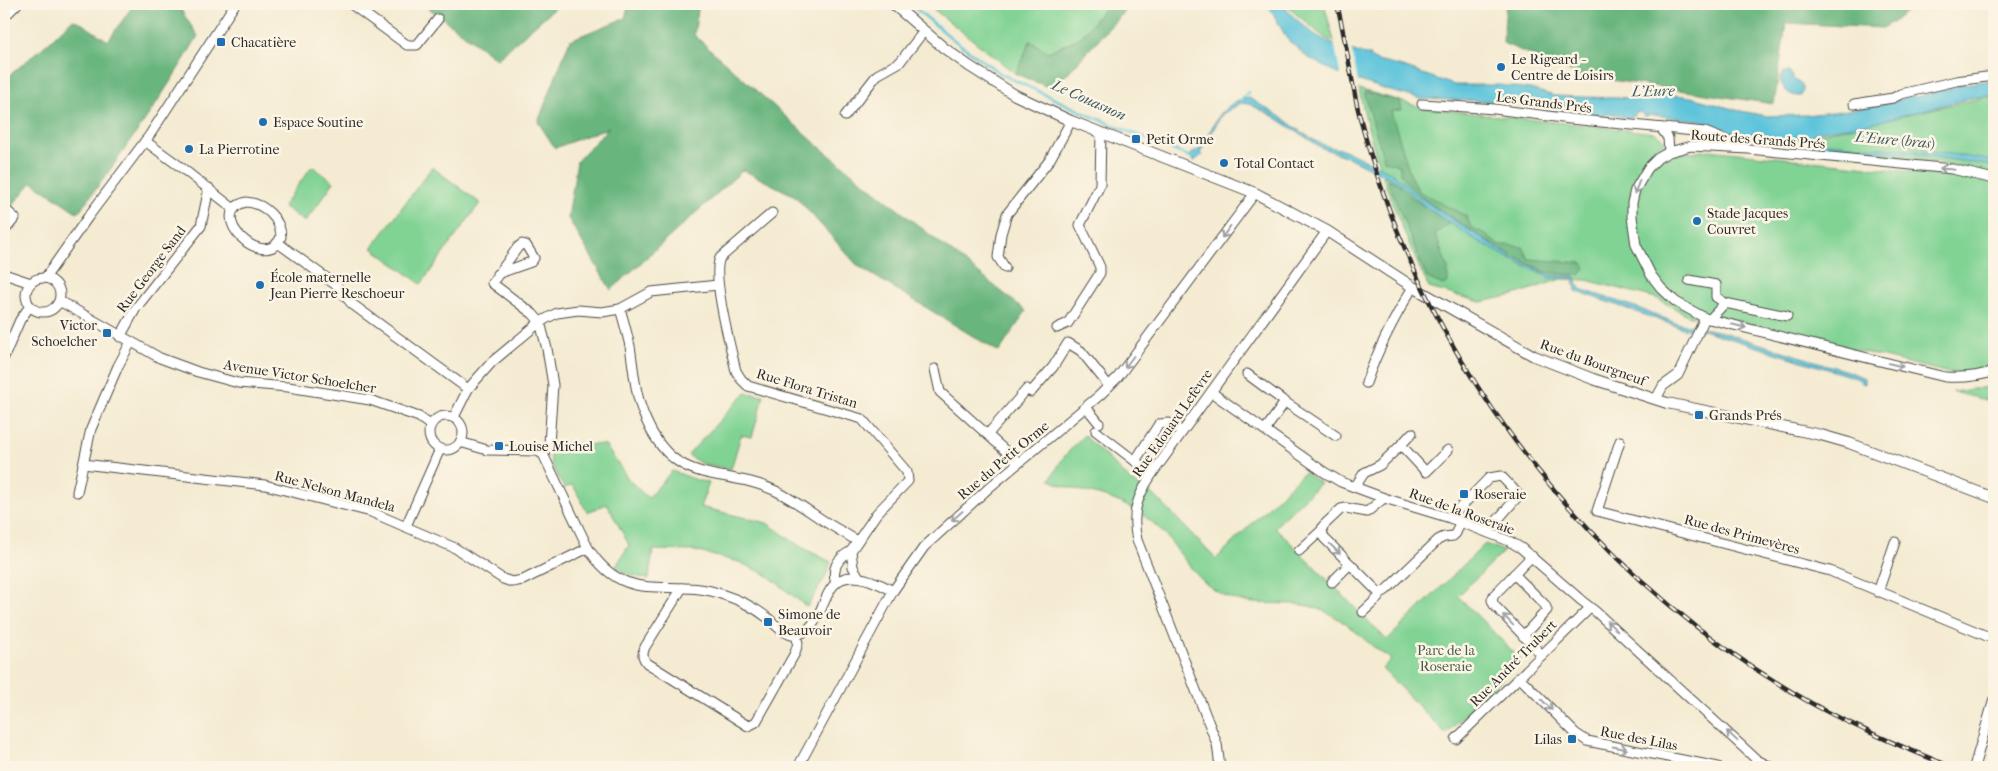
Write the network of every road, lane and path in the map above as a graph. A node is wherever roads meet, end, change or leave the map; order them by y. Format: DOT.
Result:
graph roads {
  1 [pos="17,4"];
  2 [pos="235,4"];
  3 [pos="352,4"];
  4 [pos="893,4"];
  5 [pos="4,16"];
  6 [pos="438,19"];
  7 [pos="924,31"];
  8 [pos="1994,76"];
  9 [pos="1422,104"];
  10 [pos="1854,104"];
  11 [pos="844,116"];
  12 [pos="1071,121"];
  13 [pos="1661,128"];
  14 [pos="1101,132"];
  15 [pos="147,139"];
  16 [pos="1749,150"];
  17 [pos="1669,152"];
  18 [pos="1994,179"];
  19 [pos="209,188"];
  20 [pos="1255,193"];
  21 [pos="4,208"];
  22 [pos="234,209"];
  23 [pos="772,213"];
  24 [pos="4,227"];
  25 [pos="1327,231"];
  26 [pos="278,243"];
  27 [pos="1006,268"];
  28 [pos="4,274"];
  29 [pos="497,274"];
  30 [pos="46,278"];
  31 [pos="16,279"];
  32 [pos="1689,280"];
  33 [pos="31,283"];
  34 [pos="718,284"];
  35 [pos="1413,287"];
  36 [pos="28,302"];
  37 [pos="58,303"];
  38 [pos="1725,303"];
  39 [pos="620,309"];
  40 [pos="1787,316"];
  41 [pos="1708,319"];
  42 [pos="540,322"];
  43 [pos="1057,328"];
  44 [pos="120,337"];
  45 [pos="131,342"];
  46 [pos="4,357"];
  47 [pos="936,369"];
  48 [pos="1994,371"];
  49 [pos="1247,374"];
  50 [pos="1366,383"];
  51 [pos="1109,386"];
  52 [pos="468,389"];
  53 [pos="1211,392"];
  54 [pos="1656,399"];
  55 [pos="1285,402"];
  56 [pos="1086,408"];
  57 [pos="454,417"];
  58 [pos="430,425"];
  59 [pos="1265,430"];
  60 [pos="1182,432"];
  61 [pos="1412,433"];
  62 [pos="988,434"];
  63 [pos="1336,436"];
  64 [pos="1620,441"];
  65 [pos="460,442"];
  66 [pos="1401,446"];
  67 [pos="440,449"];
  68 [pos="1448,450"];
  69 [pos="543,454"];
  70 [pos="1135,461"];
  71 [pos="1020,463"];
  72 [pos="83,464"];
  73 [pos="1152,474"];
  74 [pos="1356,487"];
  75 [pos="77,492"];
  76 [pos="1384,498"];
  77 [pos="1994,498"];
  78 [pos="1450,518"];
  79 [pos="1460,522"];
  80 [pos="406,526"];
  81 [pos="1322,530"];
  82 [pos="1487,532"];
  83 [pos="857,540"];
  84 [pos="1895,542"];
  85 [pos="588,548"];
  86 [pos="851,550"];
  87 [pos="1299,551"];
  88 [pos="1532,556"];
  89 [pos="1350,564"];
  90 [pos="1514,574"];
  91 [pos="859,577"];
  92 [pos="1332,582"];
  93 [pos="836,583"];
  94 [pos="682,588"];
  95 [pos="893,591"];
  96 [pos="1381,592"];
  97 [pos="1878,592"];
  98 [pos="1590,608"];
  99 [pos="1364,612"];
  100 [pos="796,635"];
  101 [pos="1523,636"];
  102 [pos="1994,639"];
  103 [pos="1542,655"];
  104 [pos="1519,677"];
  105 [pos="1994,699"];
  106 [pos="1456,739"];
  107 [pos="798,767"];
  108 [pos="1220,767"];
  109 [pos="1718,767"];
  110 [pos="1770,767"];
  111 [pos="1974,767"];
  1 -- 5 [label="street"];
  2 -- 15 [label="street"];
  3 -- 6 [label="street"];
  4 -- 7 [label="main road, Rue du Bourgneuf"];
  7 -- 11 [label="street"];
  7 -- 12 [label="main road, Rue du Bourgneuf"];
  8 -- 10 [label="street"];
  9 -- 13 [label="street, Les Grands Prés"];
  12 -- 14 [label="main road, Rue du Bourgneuf"];
  12 -- 27 [label="street"];
  13 -- 16 [label="street, Les Grands Prés"];
  13 -- 17 [label="street"];
  14 -- 20 [label="main road, Rue du Bourgneuf"];
  14 -- 43 [label="street"];
  15 -- 19 [label="street"];
  15 -- 30 [label="street"];
  16 -- 17 [label="street, Route des Grands Prés"];
  18 -- 16 [label="street, Route des Grands Prés, one-way"];
  17 -- 41 [label="street, Route des Grands Prés, one-way"];
  19 -- 22 [label="street"];
  19 -- 44 [label="street, Rue George Sand"];
  20 -- 25 [label="main road, Rue du Bourgneuf"];
  20 -- 51 [label="street, Rue du Petit Orme, one-way"];
  21 -- 24 [label="street"];
  22 -- 26 [label="street"];
  22 -- 26 [label="street"];
  23 -- 34 [label="street, Rue Flora Tristan"];
  25 -- 35 [label="main road, Rue du Bourgneuf"];
  25 -- 53 [label="street, Rue Edouard Lefèvre"];
  26 -- 52 [label="street"];
  28 -- 31 [label="street"];
  29 -- 42 [label="street"];
  30 -- 33 [label="street"];
  30 -- 37 [label="street"];
  31 -- 33 [label="street"];
  31 -- 36 [label="street"];
  32 -- 38 [label="street"];
  33 -- 36 [label="street"];
  34 -- 39 [label="street"];
  34 -- 83 [label="street, Rue Flora Tristan"];
  35 -- 50 [label="street"];
  35 -- 54 [label="main road, Rue du Bourgneuf"];
  36 -- 37 [label="street"];
  36 -- 46 [label="street"];
  37 -- 44 [label="street, Avenue Victor Schoelcher"];
  38 -- 40 [label="street"];
  38 -- 41 [label="street"];
  39 -- 42 [label="street"];
  39 -- 83 [label="street"];
  41 -- 48 [label="street, Route des Grands Prés, one-way"];
  41 -- 54 [label="street"];
  42 -- 52 [label="street"];
  42 -- 69 [label="street"];
  44 -- 45 [label="street, Avenue Victor Schoelcher"];
  45 -- 58 [label="street, Avenue Victor Schoelcher"];
  45 -- 72 [label="street"];
  47 -- 62 [label="street"];
  49 -- 55 [label="street"];
  51 -- 56 [label="street, Rue du Petit Orme"];
  51 -- 62 [label="street"];
  52 -- 57 [label="street"];
  53 -- 59 [label="street, Rue de la Roseraie"];
  53 -- 60 [label="street, Rue Edouard Lefèvre"];
  54 -- 77 [label="main road, Rue du Bourgneuf"];
  55 -- 59 [label="street"];
  55 -- 63 [label="street"];
  56 -- 70 [label="street"];
  56 -- 71 [label="street, Rue du Petit Orme"];
  57 -- 58 [label="street"];
  57 -- 65 [label="street"];
  58 -- 67 [label="street"];
  59 -- 74 [label="street, Rue de la Roseraie"];
  60 -- 70 [label="street"];
  60 -- 73 [label="street, Rue Edouard Lefèvre"];
  61 -- 66 [label="street"];
  62 -- 71 [label="street"];
  64 -- 97 [label="street, Rue des Primevères"];
  65 -- 67 [label="street"];
  65 -- 69 [label="street"];
  66 -- 68 [label="street"];
  66 -- 74 [label="street"];
  67 -- 80 [label="street"];
  69 -- 85 [label="street"];
  70 -- 73 [label="street"];
  71 -- 95 [label="street, Rue du Petit Orme, one-way"];
  72 -- 75 [label="street"];
  72 -- 80 [label="street, Rue Nelson Mandela"];
  73 -- 108 [label="street, Rue Edouard Lefèvre"];
  74 -- 76 [label="street, Rue de la Roseraie"];
  76 -- 78 [label="street, Rue de la Roseraie"];
  76 -- 81 [label="street"];
  78 -- 79 [label="street, Rue de la Roseraie"];
  78 -- 82 [label="street"];
  79 -- 82 [label="street, Rue de la Roseraie"];
  79 -- 96 [label="street"];
  80 -- 85 [label="street, Rue Nelson Mandela"];
  81 -- 87 [label="street"];
  81 -- 89 [label="street, one-way"];
  82 -- 88 [label="street, Rue de la Roseraie"];
  83 -- 86 [label="street, Rue Flora Tristan"];
  84 -- 97 [label="street"];
  85 -- 94 [label="street"];
  86 -- 91 [label="street"];
  86 -- 93 [label="street, Rue Flora Tristan"];
  88 -- 90 [label="street"];
  88 -- 98 [label="street, Rue de la Roseraie"];
  89 -- 92 [label="street"];
  89 -- 96 [label="street"];
  101 -- 90 [label="street, one-way"];
  90 -- 101 [label="street"];
  91 -- 93 [label="street"];
  91 -- 95 [label="street"];
  93 -- 100 [label="street"];
  94 -- 100 [label="street"];
  94 -- 100 [label="street"];
  95 -- 107 [label="street, Rue du Petit Orme"];
  96 -- 99 [label="street"];
  97 -- 102 [label="street, Rue des Primevères"];
  98 -- 103 [label="street, Rue André Trubert"];
  110 -- 98 [label="street, Rue de la Roseraie, one-way"];
  101 -- 103 [label="street"];
  103 -- 104 [label="street, Rue André Trubert"];
  104 -- 106 [label="street, Rue André Trubert"];
  104 -- 109 [label="street, Rue des Lilas, one-way"];
  105 -- 111 [label="street"];
}
